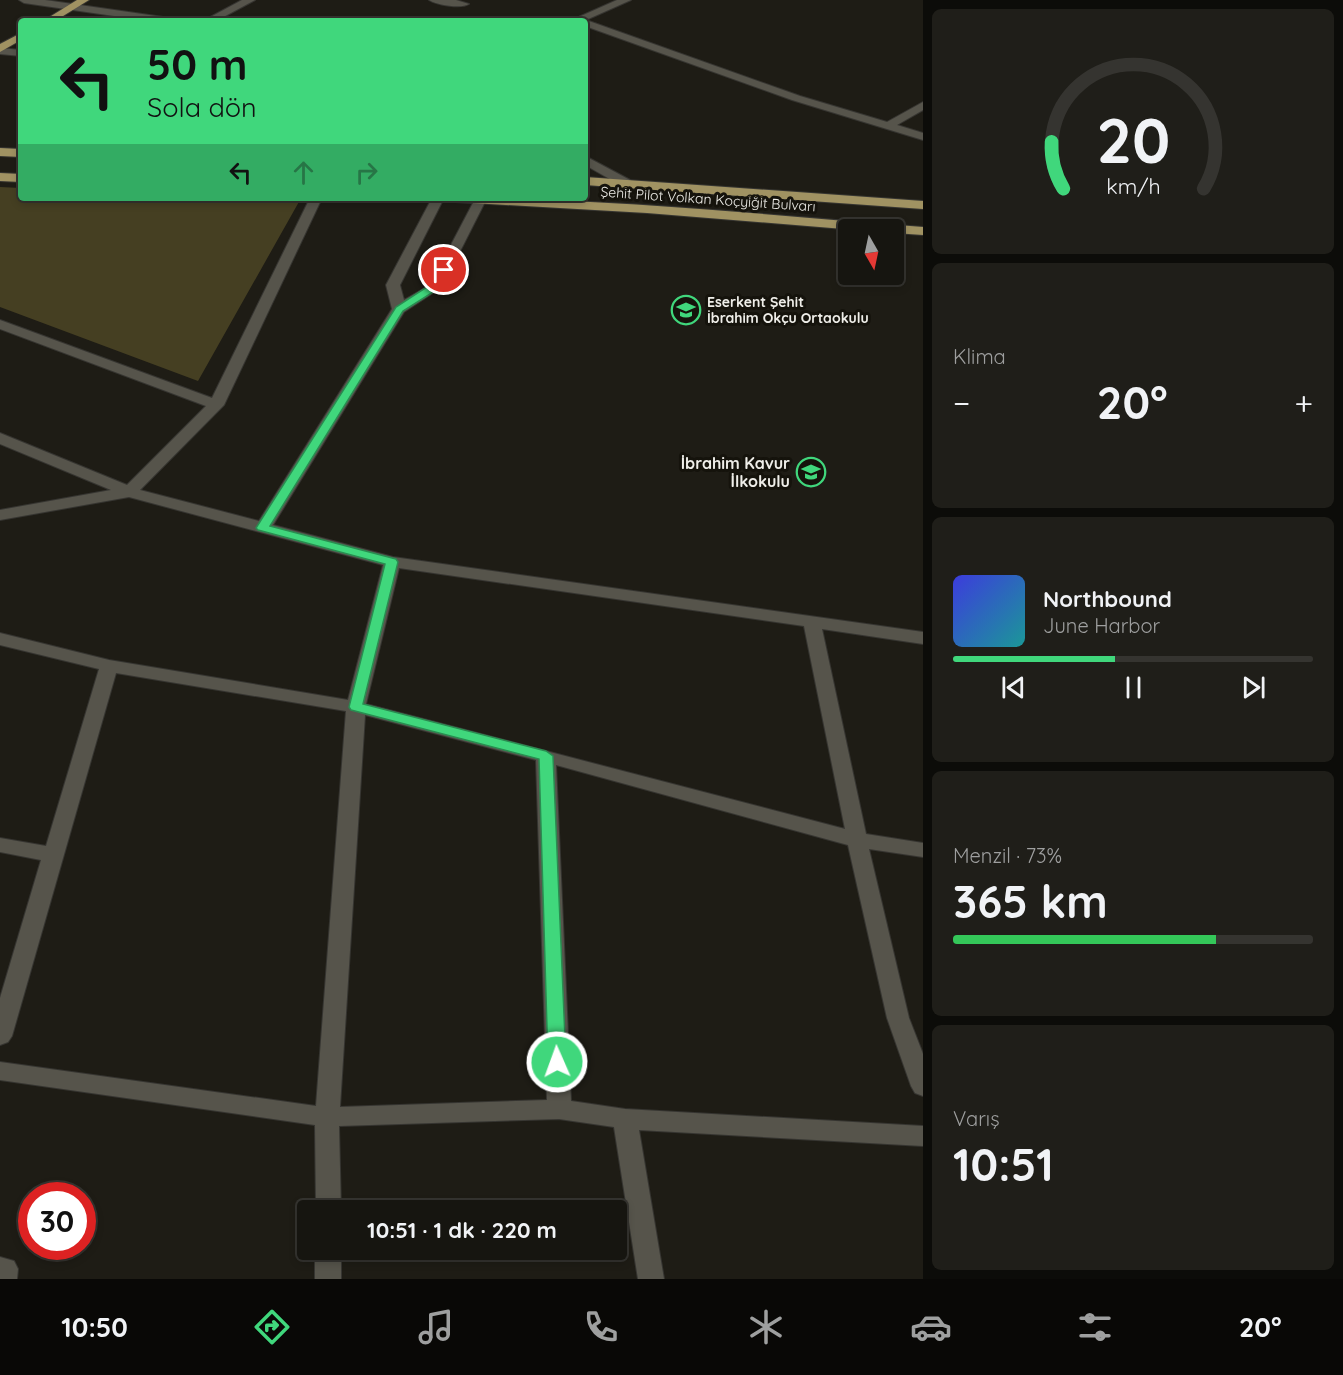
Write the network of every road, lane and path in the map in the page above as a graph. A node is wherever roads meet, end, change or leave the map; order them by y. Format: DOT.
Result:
graph roads {
  1 [pos="24,0"];
  2 [pos="84,0"];
  3 [pos="250,0"];
  4 [pos="434,0"];
  5 [pos="626,0"];
  6 [pos="464,4"];
  7 [pos="70,8"];
  8 [pos="53,18"];
  9 [pos="147,18"];
  10 [pos="214,18"];
  11 [pos="585,18"];
  12 [pos="588,24"];
  13 [pos="18,38"];
  14 [pos="0,50"];
  15 [pos="18,53"];
  16 [pos="923,105"];
  17 [pos="890,125"];
  18 [pos="923,137"];
  19 [pos="0,152"];
  20 [pos="18,153"];
  21 [pos="588,162"];
  22 [pos="0,177"];
  23 [pos="18,178"];
  24 [pos="588,181"];
  25 [pos="626,183"];
  26 [pos="315,201"];
  27 [pos="436,201"];
  28 [pos="480,201"];
  29 [pos="499,201"];
  30 [pos="923,205"];
  31 [pos="923,231"];
  32 [pos="399,309"];
  33 [pos="0,324"];
  34 [pos="216,405"];
  35 [pos="0,438"];
  36 [pos="129,492"];
  37 [pos="0,516"];
  38 [pos="262,528"];
  39 [pos="392,562"];
  40 [pos="812,623"];
  41 [pos="923,638"];
  42 [pos="0,639"];
  43 [pos="110,666"];
  44 [pos="356,707"];
  45 [pos="546,756"];
  46 [pos="857,840"];
  47 [pos="0,845"];
  48 [pos="923,850"];
  49 [pos="55,855"];
  50 [pos="0,1036"];
  51 [pos="0,1071"];
  52 [pos="923,1086"];
  53 [pos="559,1109"];
  54 [pos="327,1117"];
  55 [pos="625,1119"];
  56 [pos="923,1136"];
  57 [pos="328,1200"];
  58 [pos="328,1260"];
  59 [pos="0,1269"];
  60 [pos="4,1279"];
  61 [pos="328,1279"];
  62 [pos="651,1279"];
  1 -- 7 [label="street"];
  2 -- 7 [label="main road"];
  3 -- 10 [label="street"];
  4 -- 6 [label="street"];
  5 -- 11 [label="street"];
  7 -- 8 [label="main road"];
  7 -- 9 [label="street"];
  12 -- 17 [label="street"];
  13 -- 14 [label="main road"];
  14 -- 15 [label="street"];
  16 -- 17 [label="street"];
  17 -- 18 [label="street"];
  19 -- 20 [label="main road"];
  21 -- 25 [label="street"];
  22 -- 23 [label="main road"];
  24 -- 25 [label="main road, Şehit Pilot Volkan Koçyiğit Bulvarı"];
  25 -- 30 [label="main road, Şehit Pilot Volkan Koçyiğit Bulvarı"];
  26 -- 34 [label="street"];
  27 -- 32 [label="street"];
  28 -- 32 [label="street"];
  29 -- 31 [label="main road, Şehit Pilot Volkan Koçyiğit Bulvarı"];
  32 -- 38 [label="street"];
  33 -- 34 [label="street"];
  34 -- 36 [label="street"];
  35 -- 36 [label="street"];
  36 -- 37 [label="street"];
  36 -- 38 [label="street"];
  38 -- 39 [label="street"];
  39 -- 40 [label="street"];
  39 -- 44 [label="street"];
  40 -- 41 [label="street"];
  40 -- 46 [label="street"];
  42 -- 43 [label="street"];
  43 -- 44 [label="street"];
  43 -- 49 [label="street"];
  44 -- 45 [label="street"];
  44 -- 54 [label="street"];
  45 -- 46 [label="street"];
  45 -- 53 [label="street"];
  46 -- 48 [label="street"];
  46 -- 52 [label="street"];
  47 -- 49 [label="street"];
  49 -- 50 [label="street"];
  51 -- 54 [label="street"];
  53 -- 54 [label="street"];
  53 -- 55 [label="street"];
  54 -- 57 [label="street"];
  55 -- 56 [label="street"];
  55 -- 62 [label="street"];
  58 -- 61 [label="street"];
  59 -- 60 [label="street"];
}
